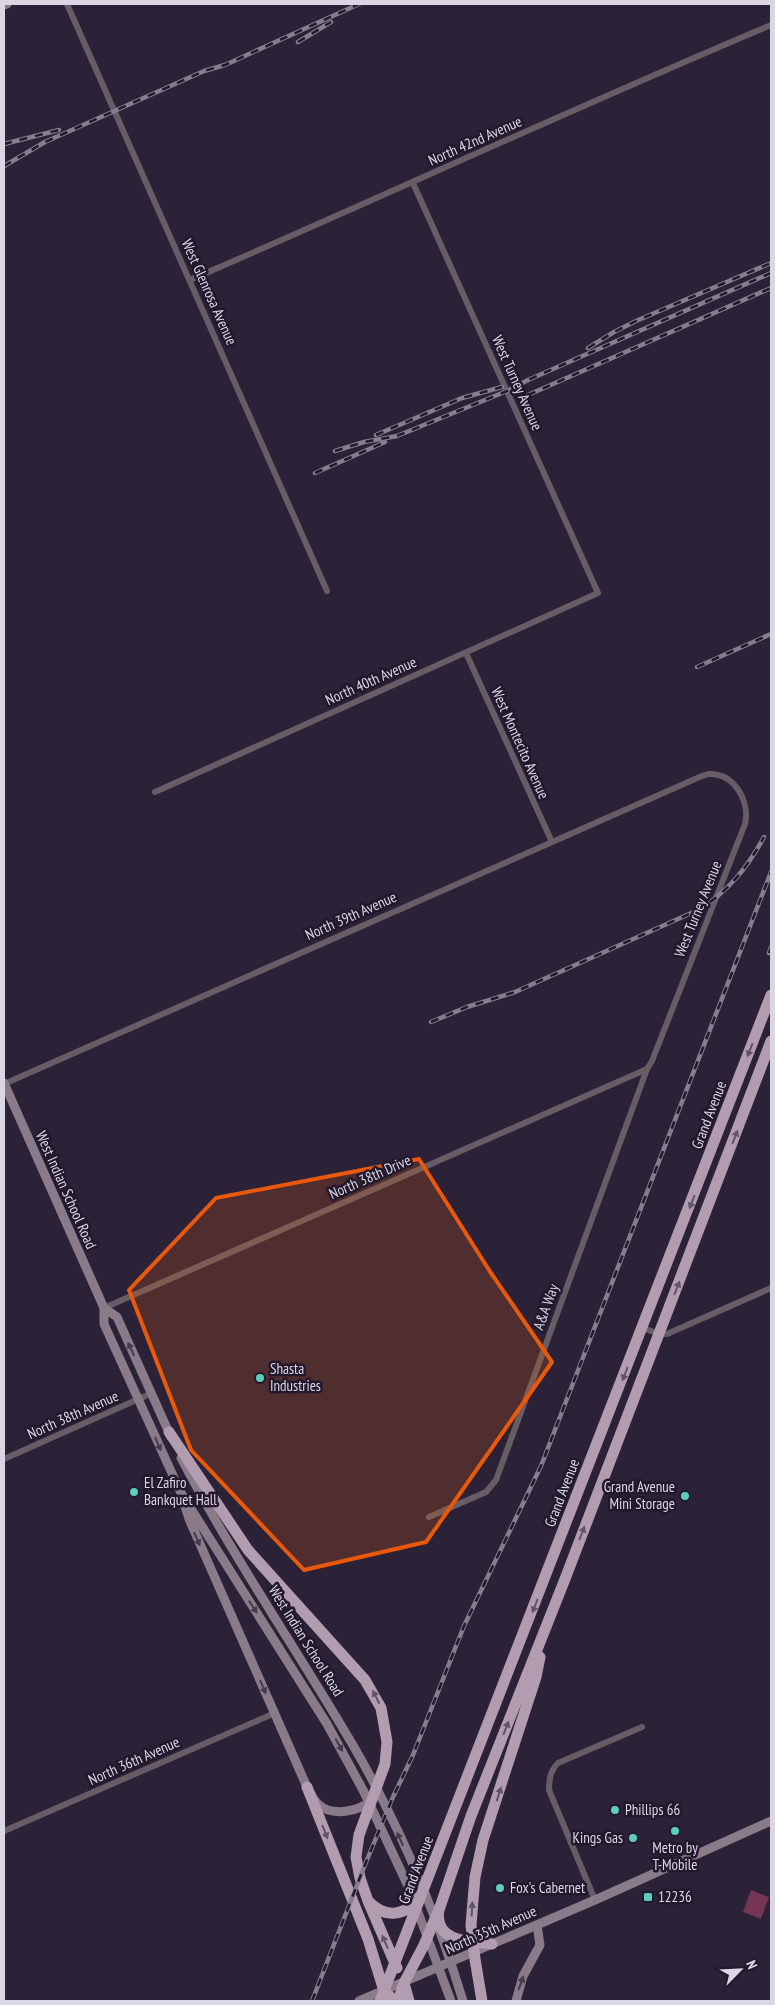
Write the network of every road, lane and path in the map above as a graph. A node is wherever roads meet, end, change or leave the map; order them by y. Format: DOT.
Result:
graph roads {
  1 [pos="67,4"];
  2 [pos="771,25"];
  3 [pos="413,183"];
  4 [pos="190,280"];
  5 [pos="328,591"];
  6 [pos="598,593"];
  7 [pos="466,654"];
  8 [pos="710,774"];
  9 [pos="154,792"];
  10 [pos="552,842"];
  11 [pos="770,1002"];
  12 [pos="771,1042"];
  13 [pos="647,1069"];
  14 [pos="4,1084"];
  15 [pos="771,1288"];
  16 [pos="104,1308"];
  17 [pos="642,1328"];
  18 [pos="659,1334"];
  19 [pos="152,1394"];
  20 [pos="138,1400"];
  21 [pos="169,1432"];
  22 [pos="4,1459"];
  23 [pos="181,1493"];
  24 [pos="429,1517"];
  25 [pos="552,1561"];
  26 [pos="565,1579"];
  27 [pos="544,1630"];
  28 [pos="275,1713"];
  29 [pos="642,1727"];
  30 [pos="466,1783"];
  31 [pos="306,1788"];
  32 [pos="482,1790"];
  33 [pos="375,1795"];
  34 [pos="771,1821"];
  35 [pos="4,1831"];
  36 [pos="426,1886"];
  37 [pos="595,1900"];
  38 [pos="368,1901"];
  39 [pos="440,1907"];
  40 [pos="537,1925"];
  41 [pos="492,1944"];
  42 [pos="395,1964"];
  43 [pos="404,1983"];
  44 [pos="382,1996"];
  45 [pos="482,1996"];
  46 [pos="450,1999"];
  47 [pos="463,2000"];
  48 [pos="359,2001"];
  49 [pos="397,2001"];
  50 [pos="409,2001"];
  51 [pos="516,2001"];
  1 -- 4 [label="street, West Glenrosa Avenue"];
  2 -- 3 [label="street, North 42nd Avenue"];
  3 -- 4 [label="street, North 42nd Avenue"];
  3 -- 6 [label="street, West Turney Avenue"];
  4 -- 5 [label="street, West Glenrosa Avenue"];
  6 -- 7 [label="street, North 40th Avenue"];
  7 -- 9 [label="street, North 40th Avenue"];
  7 -- 10 [label="street, West Montecito Avenue"];
  8 -- 10 [label="street, North 39th Avenue"];
  8 -- 13 [label="street, West Turney Avenue"];
  10 -- 14 [label="street, North 39th Avenue"];
  11 -- 17 [label="highway, Grand Avenue, one-way"];
  18 -- 12 [label="highway, one-way"];
  13 -- 16 [label="street, North 38th Drive"];
  13 -- 24 [label="street, A&A Way"];
  14 -- 16 [label="main road, West Indian School Road"];
  15 -- 18 [label="street"];
  19 -- 16 [label="main road, West Indian School Road, one-way"];
  16 -- 20 [label="main road, West Indian School Road"];
  17 -- 18 [label="street"];
  17 -- 25 [label="highway, Grand Avenue, one-way"];
  26 -- 18 [label="highway, one-way"];
  19 -- 20 [label="street, North 38th Avenue"];
  19 -- 21 [label="main road, West Indian School Road"];
  20 -- 22 [label="street, North 38th Avenue"];
  20 -- 23 [label="main road, West Indian School Road, one-way"];
  33 -- 21 [label="highway, one-way"];
  47 -- 21 [label="main road, West Indian School Road, one-way"];
  23 -- 28 [label="main road, one-way"];
  23 -- 46 [label="main road, West Indian School Road, one-way"];
  25 -- 26 [label="highway"];
  25 -- 30 [label="highway, Grand Avenue, one-way"];
  26 -- 27 [label="highway"];
  32 -- 27 [label="highway, one-way"];
  45 -- 27 [label="highway, one-way"];
  28 -- 31 [label="main road"];
  28 -- 35 [label="street, North 36th Avenue"];
  29 -- 37 [label="street"];
  30 -- 32 [label="highway"];
  30 -- 36 [label="highway, Grand Avenue"];
  31 -- 33 [label="main road"];
  31 -- 44 [label="highway, one-way"];
  32 -- 39 [label="highway"];
  33 -- 38 [label="highway"];
  34 -- 37 [label="main road, North 35th Avenue"];
  36 -- 38 [label="highway"];
  36 -- 42 [label="highway, Grand Avenue"];
  37 -- 40 [label="main road, North 35th Avenue"];
  42 -- 38 [label="highway, one-way"];
  39 -- 41 [label="highway"];
  39 -- 43 [label="highway"];
  40 -- 41 [label="main road, North 35th Avenue"];
  51 -- 40 [label="main road, one-way"];
  41 -- 43 [label="main road, North 35th Avenue"];
  42 -- 43 [label="highway"];
  42 -- 44 [label="highway, Grand Avenue"];
  43 -- 44 [label="main road, North 35th Avenue"];
  43 -- 49 [label="highway"];
  43 -- 50 [label="highway"];
  44 -- 48 [label="main road, North 35th Avenue"];
  44 -- 49 [label="highway"];
}
